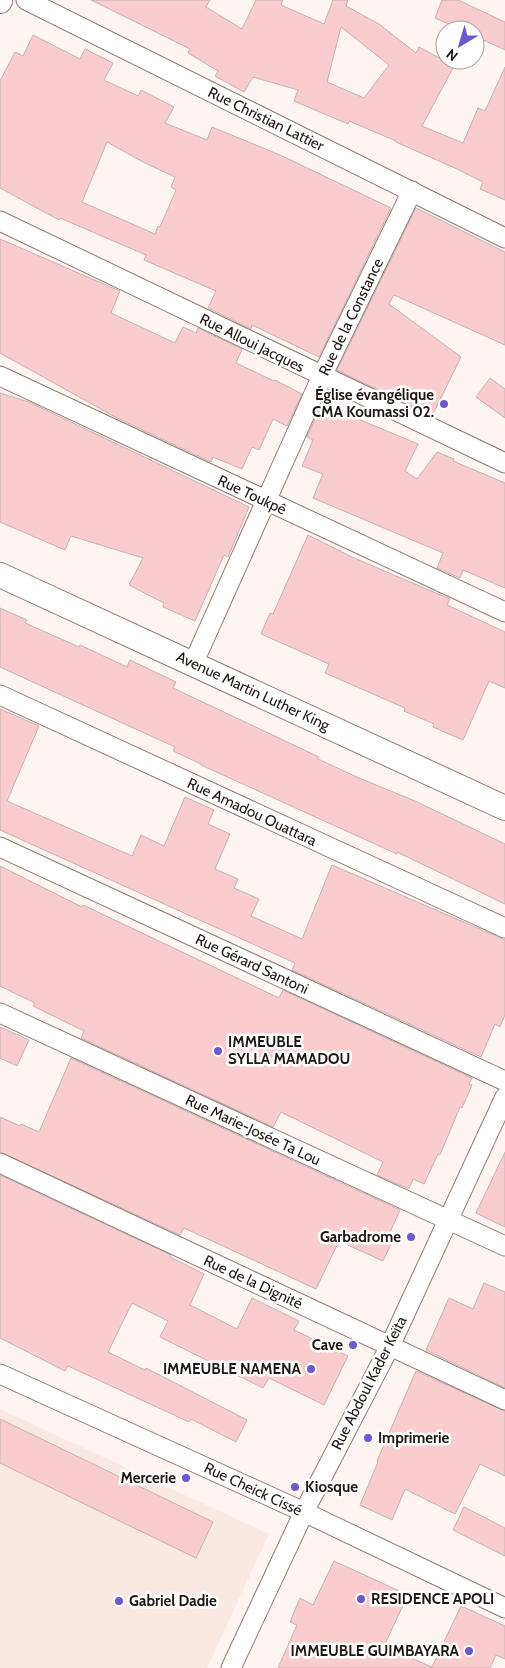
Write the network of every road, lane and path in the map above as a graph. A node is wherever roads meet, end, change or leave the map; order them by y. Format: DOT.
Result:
graph roads {
  1 [pos="26,0"];
  2 [pos="412,191"];
  3 [pos="0,222"];
  4 [pos="505,238"];
  5 [pos="0,376"];
  6 [pos="322,376"];
  7 [pos="505,463"];
  8 [pos="265,501"];
  9 [pos="0,575"];
  10 [pos="505,612"];
  11 [pos="193,664"];
  12 [pos="0,695"];
  13 [pos="505,808"];
  14 [pos="0,847"];
  15 [pos="505,928"];
  16 [pos="0,1013"];
  17 [pos="505,1082"];
  18 [pos="505,1097"];
  19 [pos="0,1163"];
  20 [pos="448,1220"];
  21 [pos="505,1246"];
  22 [pos="390,1346"];
  23 [pos="0,1374"];
  24 [pos="505,1400"];
  25 [pos="304,1512"];
  26 [pos="505,1608"];
  27 [pos="231,1668"];
  1 -- 2 [label="street, Rue Christian Lattier"];
  2 -- 4 [label="street, Rue Christian Lattier"];
  2 -- 6 [label="street, Rue de la Constance"];
  3 -- 6 [label="street, Rue Alloui Jacques"];
  5 -- 8 [label="street, Rue Toukpê"];
  6 -- 7 [label="street, Rue Alloui Jacques"];
  6 -- 8 [label="street, Rue de la Constance"];
  8 -- 10 [label="street, Rue Toukpê"];
  8 -- 11 [label="street, Rue de la Constance"];
  9 -- 11 [label="street, Avenue Martin Luther King"];
  11 -- 13 [label="street, Avenue Martin Luther King"];
  12 -- 15 [label="street, Rue Amadou Ouattara"];
  14 -- 17 [label="street, Rue Gérard Santoni"];
  16 -- 20 [label="street, Rue Marie-Josée Ta Lou"];
  18 -- 20 [label="street, Rue Abdoul Kader Keïta"];
  19 -- 22 [label="street, Rue de la Dignité"];
  20 -- 21 [label="street, Rue Marie-Josée Ta Lou"];
  20 -- 22 [label="street, Rue Abdoul Kader Keïta"];
  22 -- 24 [label="street, Rue de la Dignité"];
  22 -- 25 [label="street, Rue Abdoul Kader Keïta"];
  23 -- 25 [label="street, Rue Cheick Cissé"];
  25 -- 26 [label="street, Rue Cheick Cissé"];
  25 -- 27 [label="street, Rue Abdoul Kader Keïta"];
}
